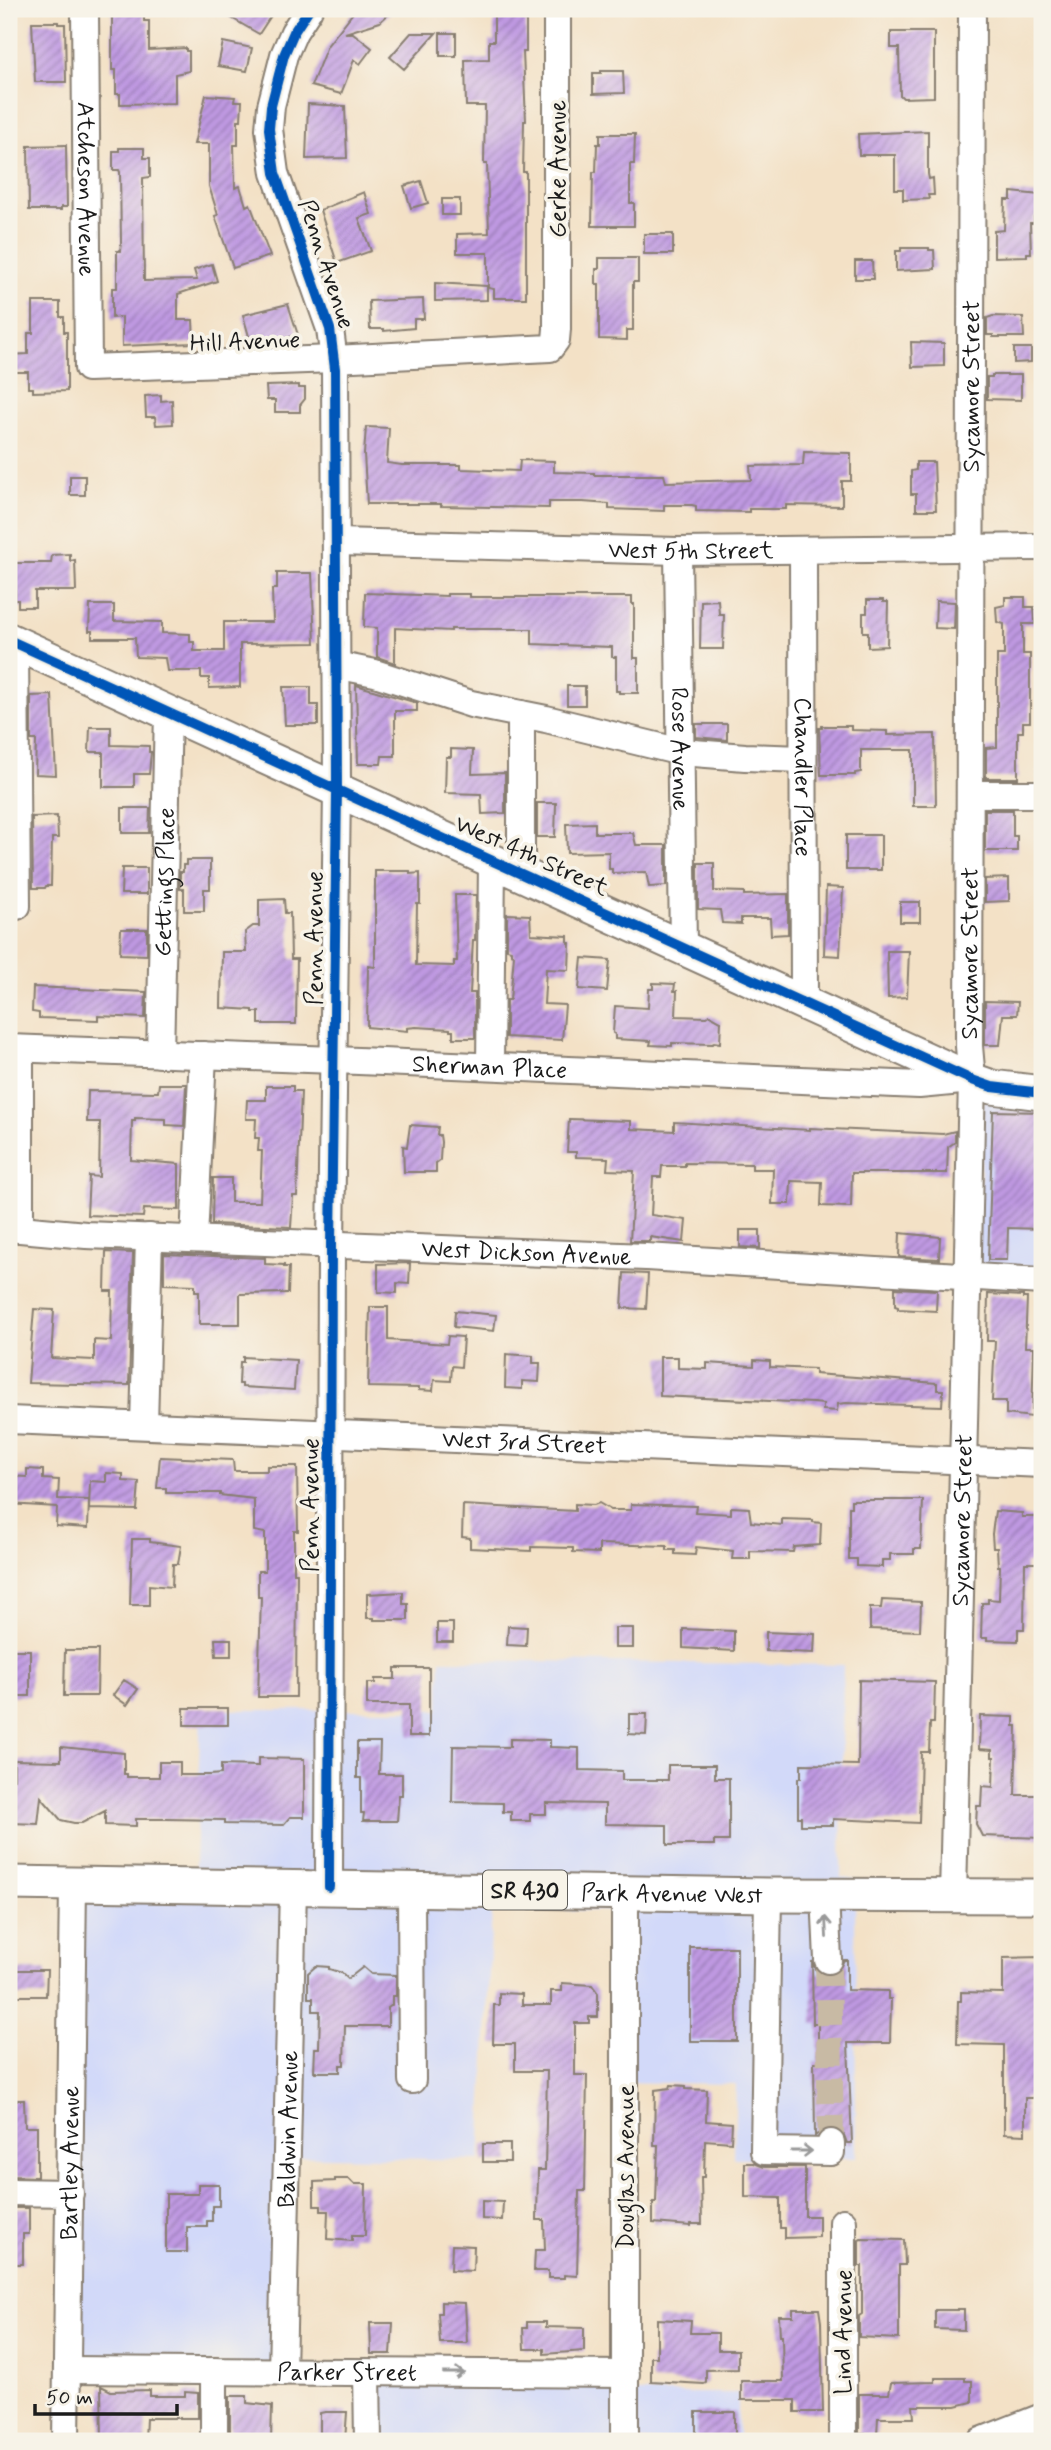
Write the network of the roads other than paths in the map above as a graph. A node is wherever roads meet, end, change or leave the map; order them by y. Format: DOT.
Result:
graph roads {
  1 [pos="85,9"];
  2 [pos="309,9"];
  3 [pos="557,9"];
  4 [pos="972,9"];
  5 [pos="557,329"];
  6 [pos="334,359"];
  7 [pos="88,368"];
  8 [pos="337,542"];
  9 [pos="1042,547"];
  10 [pos="971,548"];
  11 [pos="678,551"];
  12 [pos="803,551"];
  13 [pos="12,642"];
  14 [pos="337,666"];
  15 [pos="168,712"];
  16 [pos="521,714"];
  17 [pos="681,752"];
  18 [pos="803,759"];
  19 [pos="337,789"];
  20 [pos="970,794"];
  21 [pos="1042,794"];
  22 [pos="12,842"];
  23 [pos="507,867"];
  24 [pos="16,906"];
  25 [pos="683,947"];
  26 [pos="804,1003"];
  27 [pos="14,1048"];
  28 [pos="160,1054"];
  29 [pos="203,1055"];
  30 [pos="335,1059"];
  31 [pos="491,1066"];
  32 [pos="972,1080"];
  33 [pos="1042,1093"];
  34 [pos="14,1229"];
  35 [pos="149,1237"];
  36 [pos="194,1239"];
  37 [pos="331,1245"];
  38 [pos="967,1275"];
  39 [pos="1042,1280"];
  40 [pos="9,1419"];
  41 [pos="145,1425"];
  42 [pos="331,1433"];
  43 [pos="965,1461"];
  44 [pos="1042,1464"];
  45 [pos="9,1883"];
  46 [pos="73,1884"];
  47 [pos="293,1886"];
  48 [pos="329,1887"];
  49 [pos="411,1889"];
  50 [pos="625,1892"];
  51 [pos="825,1894"];
  52 [pos="768,1895"];
  53 [pos="953,1896"];
  54 [pos="1042,1896"];
  55 [pos="828,1960"];
  56 [pos="412,2080"];
  57 [pos="831,2143"];
  58 [pos="9,2192"];
  59 [pos="69,2193"];
  60 [pos="843,2222"];
  61 [pos="67,2370"];
  62 [pos="214,2371"];
  63 [pos="282,2372"];
  64 [pos="367,2372"];
  65 [pos="626,2374"];
  66 [pos="1042,2417"];
  67 [pos="66,2441"];
  68 [pos="214,2441"];
  69 [pos="368,2441"];
  70 [pos="625,2441"];
  71 [pos="843,2441"];
  72 [pos="981,2441"];
  1 -- 7 [label="street, Atcheson Avenue"];
  2 -- 6 [label="street, Penn Avenue"];
  3 -- 5 [label="street, Gerke Avenue"];
  4 -- 10 [label="street, Sycamore Street"];
  5 -- 6 [label="street, Hill Avenue"];
  6 -- 7 [label="street, Hill Avenue"];
  6 -- 8 [label="street, Penn Avenue"];
  8 -- 11 [label="street, West 5th Street"];
  8 -- 14 [label="street, Penn Avenue"];
  9 -- 10 [label="street, West 5th Street"];
  10 -- 12 [label="street, West 5th Street"];
  10 -- 20 [label="street, Sycamore Street"];
  11 -- 12 [label="street, West 5th Street"];
  11 -- 17 [label="street, Rose Avenue"];
  12 -- 18 [label="street, Chandler Place"];
  13 -- 15 [label="main road, West 4th Street"];
  13 -- 22 [label="street"];
  14 -- 16 [label="street"];
  14 -- 19 [label="street, Penn Avenue"];
  15 -- 19 [label="main road, West 4th Street"];
  15 -- 28 [label="street, Gettings Place"];
  16 -- 17 [label="street"];
  16 -- 23 [label="street"];
  17 -- 18 [label="street"];
  17 -- 25 [label="street, Rose Avenue"];
  18 -- 26 [label="street, Chandler Place"];
  19 -- 23 [label="main road, West 4th Street"];
  19 -- 30 [label="street, Penn Avenue"];
  20 -- 21 [label="street"];
  20 -- 32 [label="street, Sycamore Street"];
  22 -- 24 [label="street"];
  23 -- 25 [label="main road, West 4th Street"];
  23 -- 31 [label="street"];
  25 -- 26 [label="main road, West 4th Street"];
  26 -- 32 [label="main road, West 4th Street"];
  27 -- 28 [label="street, Sherman Place"];
  27 -- 34 [label="street"];
  28 -- 29 [label="street, Sherman Place"];
  29 -- 30 [label="street, Sherman Place"];
  29 -- 36 [label="street"];
  30 -- 31 [label="street, Sherman Place"];
  30 -- 37 [label="street, Penn Avenue"];
  31 -- 32 [label="street, Sherman Place"];
  32 -- 33 [label="main road, West 4th Street"];
  32 -- 38 [label="street, Sycamore Street"];
  34 -- 35 [label="street, West Dickson Avenue"];
  35 -- 36 [label="street, West Dickson Avenue"];
  35 -- 41 [label="street"];
  36 -- 37 [label="street, West Dickson Avenue"];
  37 -- 38 [label="street, West Dickson Avenue"];
  37 -- 42 [label="street, Penn Avenue"];
  38 -- 39 [label="street, West Dickson Avenue"];
  38 -- 43 [label="street, Sycamore Street"];
  40 -- 41 [label="street, West 3rd Street"];
  41 -- 42 [label="street, West 3rd Street"];
  42 -- 43 [label="street, West 3rd Street"];
  42 -- 48 [label="street, Penn Avenue"];
  43 -- 44 [label="street, West 3rd Street"];
  43 -- 53 [label="street, Sycamore Street"];
  45 -- 46 [label="main road, Park Avenue West / SR 430"];
  46 -- 47 [label="main road, Park Avenue West / SR 430"];
  46 -- 59 [label="street, Bartley Avenue"];
  47 -- 48 [label="main road, Park Avenue West / SR 430"];
  47 -- 63 [label="street, Baldwin Avenue"];
  48 -- 49 [label="main road, Park Avenue West / SR 430"];
  49 -- 50 [label="main road, Park Avenue West / SR 430"];
  49 -- 56 [label="street"];
  50 -- 52 [label="main road, Park Avenue West / SR 430"];
  50 -- 65 [label="street, Douglas Avenue"];
  51 -- 52 [label="main road, Park Avenue West / SR 430"];
  51 -- 53 [label="main road, Park Avenue West / SR 430"];
  55 -- 51 [label="street, one-way"];
  52 -- 57 [label="street, one-way"];
  53 -- 54 [label="main road, Park Avenue West / SR 430"];
  58 -- 59 [label="street"];
  59 -- 61 [label="street, Bartley Avenue"];
  60 -- 71 [label="street, Lind Avenue"];
  61 -- 62 [label="street, Parker Street"];
  61 -- 67 [label="street, Bartley Avenue"];
  62 -- 63 [label="street, Parker Street"];
  62 -- 68 [label="street"];
  63 -- 64 [label="street, Parker Street"];
  64 -- 65 [label="street, Parker Street, one-way"];
  64 -- 69 [label="street"];
  65 -- 70 [label="street, Douglas Avenue"];
  66 -- 72 [label="street"];
}
